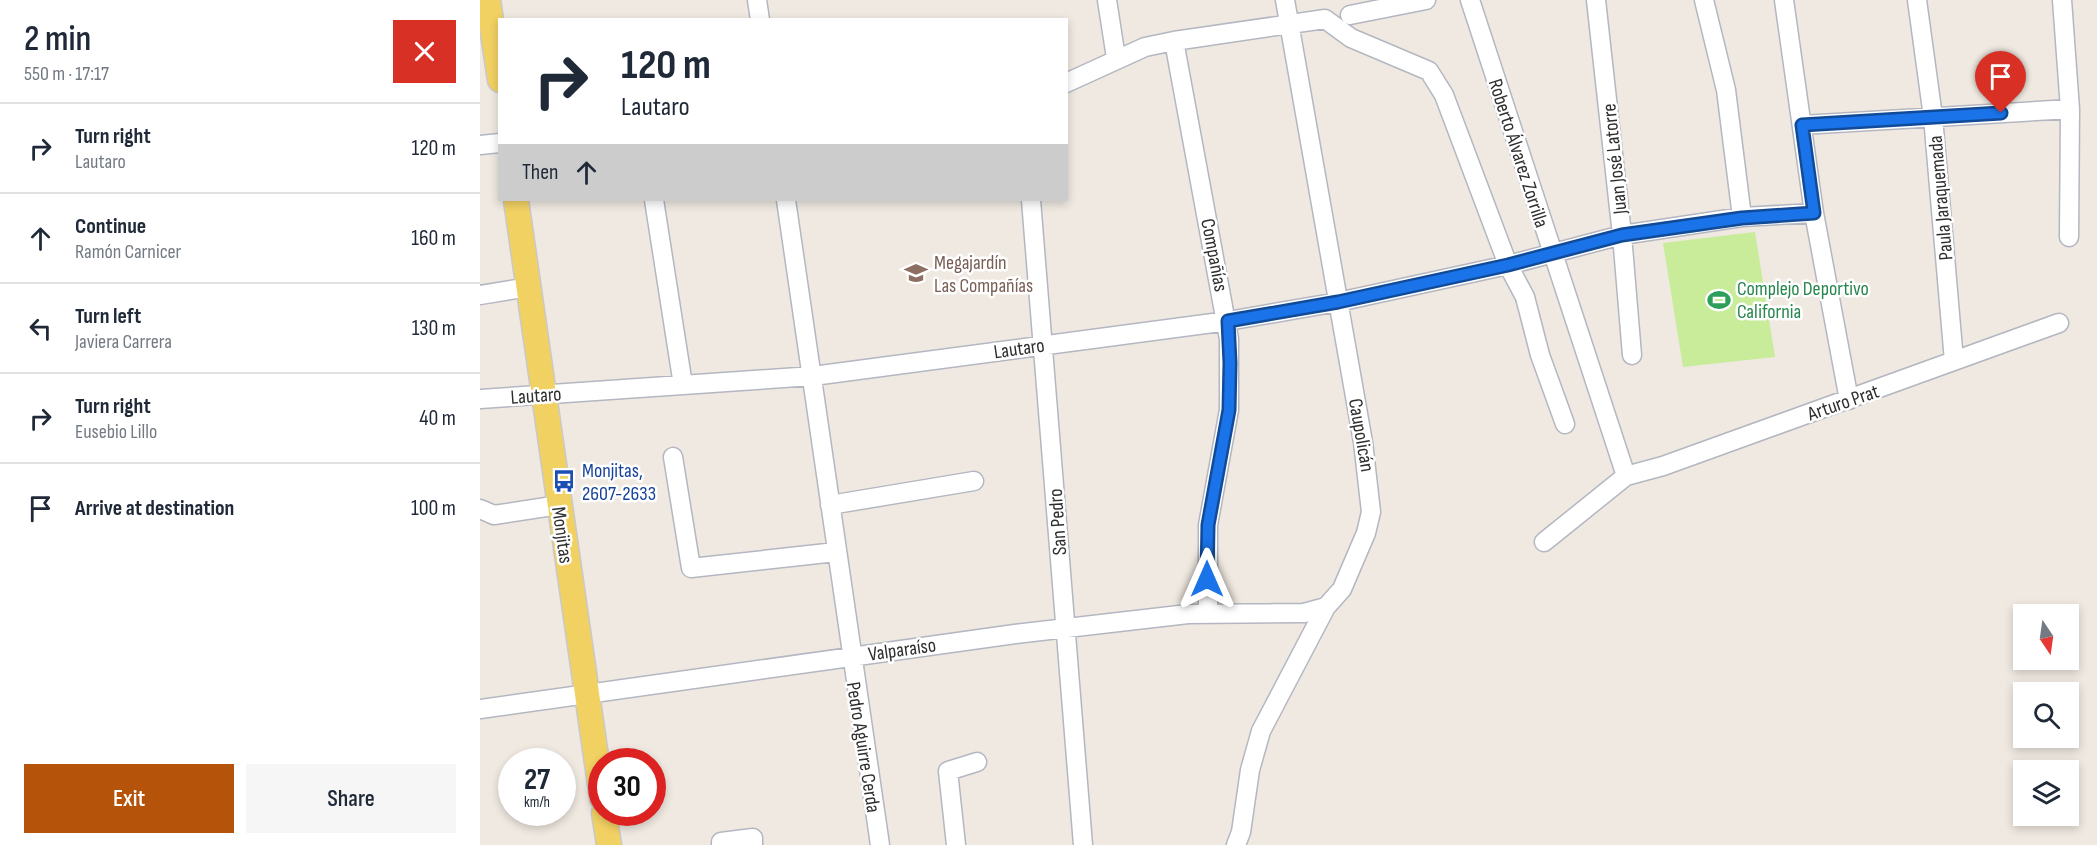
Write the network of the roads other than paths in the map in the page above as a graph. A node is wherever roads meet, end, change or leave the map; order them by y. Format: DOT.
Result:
graph roads {
  1 [pos="488,0"];
  2 [pos="757,0"];
  3 [pos="1107,0"];
  4 [pos="1285,0"];
  5 [pos="1426,0"];
  6 [pos="1596,0"];
  7 [pos="1704,0"];
  8 [pos="1784,0"];
  9 [pos="1917,0"];
  10 [pos="2062,0"];
  11 [pos="1476,2"];
  12 [pos="1350,15"];
  13 [pos="760,18"];
  14 [pos="1288,23"];
  15 [pos="1174,41"];
  16 [pos="1116,58"];
  17 [pos="498,67"];
  18 [pos="1068,82"];
  19 [pos="2070,109"];
  20 [pos="1932,117"];
  21 [pos="1802,125"];
  22 [pos="498,143"];
  23 [pos="480,145"];
  24 [pos="516,201"];
  25 [pos="654,201"];
  26 [pos="786,201"];
  27 [pos="1031,201"];
  28 [pos="1814,213"];
  29 [pos="1742,218"];
  30 [pos="1622,235"];
  31 [pos="2068,237"];
  32 [pos="1552,254"];
  33 [pos="1508,265"];
  34 [pos="529,287"];
  35 [pos="480,295"];
  36 [pos="1338,302"];
  37 [pos="1228,321"];
  38 [pos="2059,323"];
  39 [pos="1043,345"];
  40 [pos="1632,355"];
  41 [pos="1954,361"];
  42 [pos="813,376"];
  43 [pos="683,385"];
  44 [pos="544,394"];
  45 [pos="480,399"];
  46 [pos="1849,400"];
  47 [pos="1565,424"];
  48 [pos="673,457"];
  49 [pos="1626,476"];
  50 [pos="974,481"];
  51 [pos="559,505"];
  52 [pos="830,505"];
  53 [pos="480,509"];
  54 [pos="1544,542"];
  55 [pos="836,552"];
  56 [pos="1326,607"];
  57 [pos="1208,614"];
  58 [pos="1065,628"];
  59 [pos="850,657"];
  60 [pos="586,695"];
  61 [pos="480,709"];
  62 [pos="594,748"];
  63 [pos="977,762"];
  64 [pos="606,826"];
  65 [pos="609,845"];
  66 [pos="721,845"];
  67 [pos="753,845"];
  68 [pos="879,845"];
  69 [pos="956,845"];
  70 [pos="1083,845"];
  71 [pos="1236,845"];
  1 -- 17 [label="main road"];
  2 -- 13 [label="street"];
  3 -- 16 [label="street"];
  4 -- 14 [label="street, Caupolicán"];
  5 -- 12 [label="street"];
  6 -- 30 [label="street, Juan José Latorre"];
  7 -- 29 [label="street"];
  8 -- 21 [label="street"];
  9 -- 20 [label="street, Paula Jaraquemada"];
  10 -- 19 [label="street"];
  11 -- 32 [label="street, Roberto Álvarez Zorrilla"];
  14 -- 15 [label="street"];
  14 -- 33 [label="street"];
  14 -- 36 [label="street, Caupolicán"];
  15 -- 16 [label="street"];
  15 -- 37 [label="street, Compañías"];
  16 -- 18 [label="street"];
  19 -- 20 [label="street"];
  19 -- 31 [label="street"];
  20 -- 21 [label="street"];
  20 -- 41 [label="street, Paula Jaraquemada"];
  21 -- 28 [label="street"];
  22 -- 23 [label="street"];
  24 -- 34 [label="main road, Monjitas"];
  25 -- 43 [label="street"];
  26 -- 42 [label="street, Pedro Aguirre Cerda"];
  27 -- 39 [label="street, San Pedro"];
  28 -- 29 [label="street, Lautaro"];
  28 -- 46 [label="street"];
  29 -- 30 [label="street, Lautaro"];
  30 -- 32 [label="street, Lautaro"];
  30 -- 40 [label="street, Juan José Latorre"];
  32 -- 33 [label="street, Lautaro"];
  32 -- 49 [label="street, Roberto Álvarez Zorrilla"];
  33 -- 36 [label="street, Lautaro"];
  33 -- 47 [label="street"];
  34 -- 35 [label="street"];
  34 -- 44 [label="main road, Monjitas"];
  36 -- 37 [label="street, Lautaro"];
  36 -- 56 [label="street, Caupolicán"];
  37 -- 39 [label="street, Lautaro"];
  37 -- 57 [label="street, Compañías"];
  38 -- 41 [label="street, Arturo Prat"];
  39 -- 42 [label="street, Lautaro"];
  39 -- 58 [label="street, San Pedro"];
  41 -- 46 [label="street, Arturo Prat"];
  42 -- 43 [label="street, Lautaro"];
  42 -- 52 [label="street, Pedro Aguirre Cerda"];
  43 -- 44 [label="street, Lautaro"];
  44 -- 45 [label="street, Lautaro"];
  44 -- 51 [label="main road, Monjitas"];
  46 -- 49 [label="street, Arturo Prat"];
  48 -- 55 [label="street"];
  49 -- 54 [label="street"];
  50 -- 52 [label="street"];
  51 -- 53 [label="street"];
  51 -- 60 [label="main road, Monjitas"];
  52 -- 55 [label="street, Pedro Aguirre Cerda"];
  55 -- 59 [label="street, Pedro Aguirre Cerda"];
  56 -- 57 [label="street, Valparaíso"];
  56 -- 71 [label="street, Caupolicán"];
  57 -- 58 [label="street, Valparaíso"];
  58 -- 59 [label="street, Valparaíso"];
  58 -- 70 [label="street, San Pedro"];
  59 -- 60 [label="street, Valparaíso"];
  59 -- 68 [label="street, Pedro Aguirre Cerda"];
  60 -- 61 [label="street, Valparaíso"];
  60 -- 62 [label="main road, Monjitas"];
  63 -- 69 [label="street"];
  64 -- 65 [label="main road"];
  66 -- 67 [label="street"];
}
